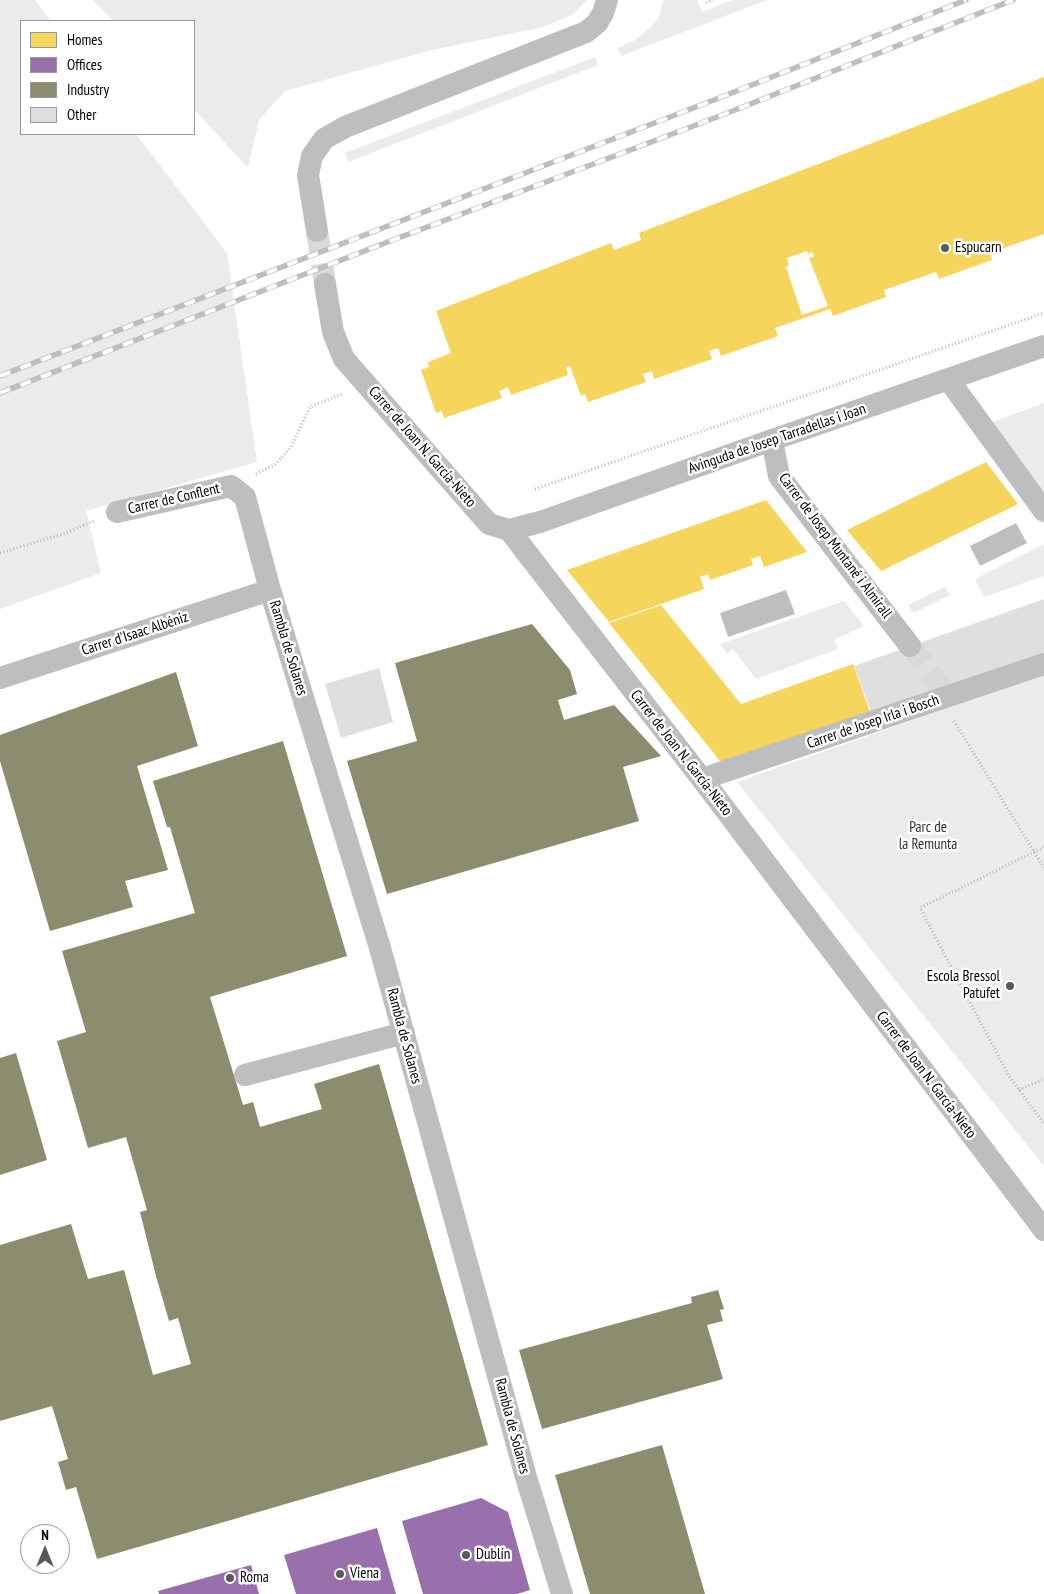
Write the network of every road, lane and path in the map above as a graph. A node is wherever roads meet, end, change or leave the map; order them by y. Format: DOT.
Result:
graph roads {
  1 [pos="607,0"];
  2 [pos="713,0"];
  3 [pos="706,3"];
  4 [pos="317,231"];
  5 [pos="325,284"];
  6 [pos="1044,313"];
  7 [pos="1044,346"];
  8 [pos="948,379"];
  9 [pos="343,394"];
  10 [pos="772,440"];
  11 [pos="276,464"];
  12 [pos="231,486"];
  13 [pos="535,489"];
  14 [pos="1044,510"];
  15 [pos="117,512"];
  16 [pos="509,530"];
  17 [pos="0,553"];
  18 [pos="270,590"];
  19 [pos="910,646"];
  20 [pos="1044,664"];
  21 [pos="0,678"];
  22 [pos="944,698"];
  23 [pos="702,779"];
  24 [pos="1044,847"];
  25 [pos="1034,852"];
  26 [pos="1044,868"];
  27 [pos="404,1033"];
  28 [pos="245,1075"];
  29 [pos="1044,1079"];
  30 [pos="1019,1090"];
  31 [pos="1044,1124"];
  32 [pos="1044,1230"];
  33 [pos="562,1594"];
  1 -- 4 [label="street"];
  2 -- 3 [label="path"];
  5 -- 16 [label="street, Carrer de Joan N. García-Nieto"];
  6 -- 13 [label="path"];
  7 -- 8 [label="street, Avinguda de Josep Tarradellas i Joan"];
  8 -- 10 [label="street, Avinguda de Josep Tarradellas i Joan"];
  8 -- 14 [label="street"];
  9 -- 11 [label="path"];
  10 -- 16 [label="street, Avinguda de Josep Tarradellas i Joan"];
  10 -- 19 [label="street, Carrer de Josep Muntané i Almirall"];
  12 -- 15 [label="street, Carrer de Conflent"];
  12 -- 18 [label="street, Rambla de Solanes"];
  15 -- 17 [label="path"];
  16 -- 23 [label="street, Carrer de Joan N. García-Nieto"];
  18 -- 21 [label="street, Carrer d'Isaac Albéniz"];
  18 -- 27 [label="street, Rambla de Solanes"];
  20 -- 22 [label="street, Carrer de Josep Irla i Bosch"];
  22 -- 23 [label="street, Carrer de Josep Irla i Bosch"];
  22 -- 25 [label="path"];
  23 -- 32 [label="street, Carrer de Joan N. García-Nieto"];
  24 -- 25 [label="path"];
  25 -- 26 [label="path"];
  25 -- 30 [label="path"];
  27 -- 28 [label="street"];
  27 -- 33 [label="street, Rambla de Solanes"];
  29 -- 30 [label="path"];
  30 -- 31 [label="path"];
}
